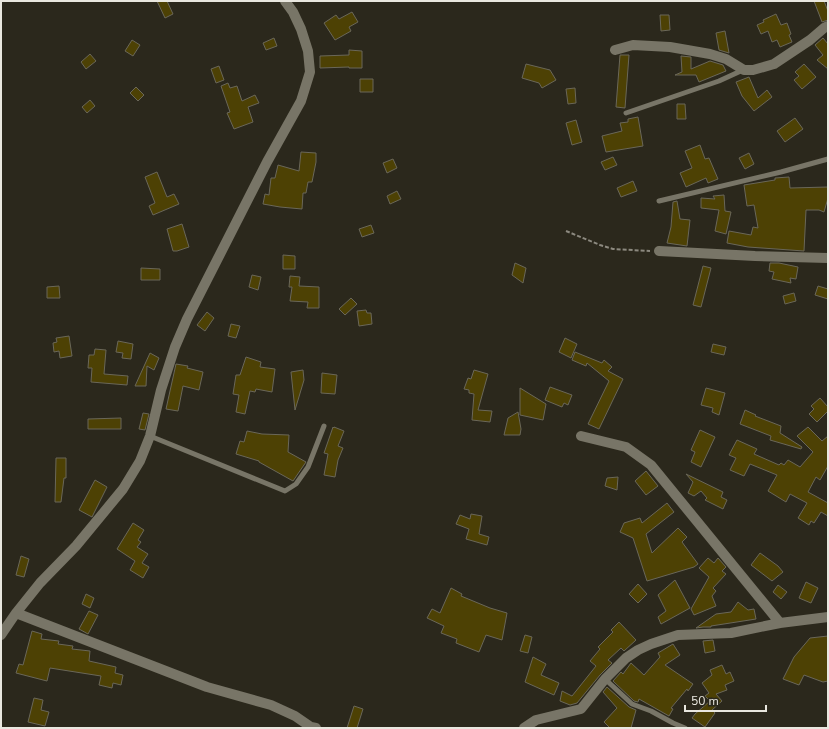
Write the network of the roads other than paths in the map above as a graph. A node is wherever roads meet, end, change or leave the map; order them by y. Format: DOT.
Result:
graph roads {
  1 [pos="285,1"];
  2 [pos="828,26"];
  3 [pos="615,50"];
  4 [pos="744,70"];
  5 [pos="626,113"];
  6 [pos="828,159"];
  7 [pos="659,201"];
  8 [pos="660,251"];
  9 [pos="828,258"];
  10 [pos="324,426"];
  11 [pos="150,436"];
  12 [pos="581,436"];
  13 [pos="16,613"];
  14 [pos="828,617"];
  15 [pos="780,623"];
  16 [pos="1,635"];
  17 [pos="605,678"];
  18 [pos="314,727"];
  19 [pos="524,728"];
  20 [pos="685,728"];
  1 -- 11 [label="street"];
  2 -- 4 [label="street"];
  3 -- 4 [label="street"];
  4 -- 5 [label="lane"];
  6 -- 7 [label="lane"];
  8 -- 9 [label="street"];
  10 -- 11 [label="lane"];
  11 -- 13 [label="street"];
  12 -- 15 [label="street"];
  13 -- 16 [label="street"];
  13 -- 18 [label="street"];
  14 -- 15 [label="street"];
  15 -- 17 [label="street"];
  17 -- 19 [label="street"];
  17 -- 20 [label="lane"];
}
